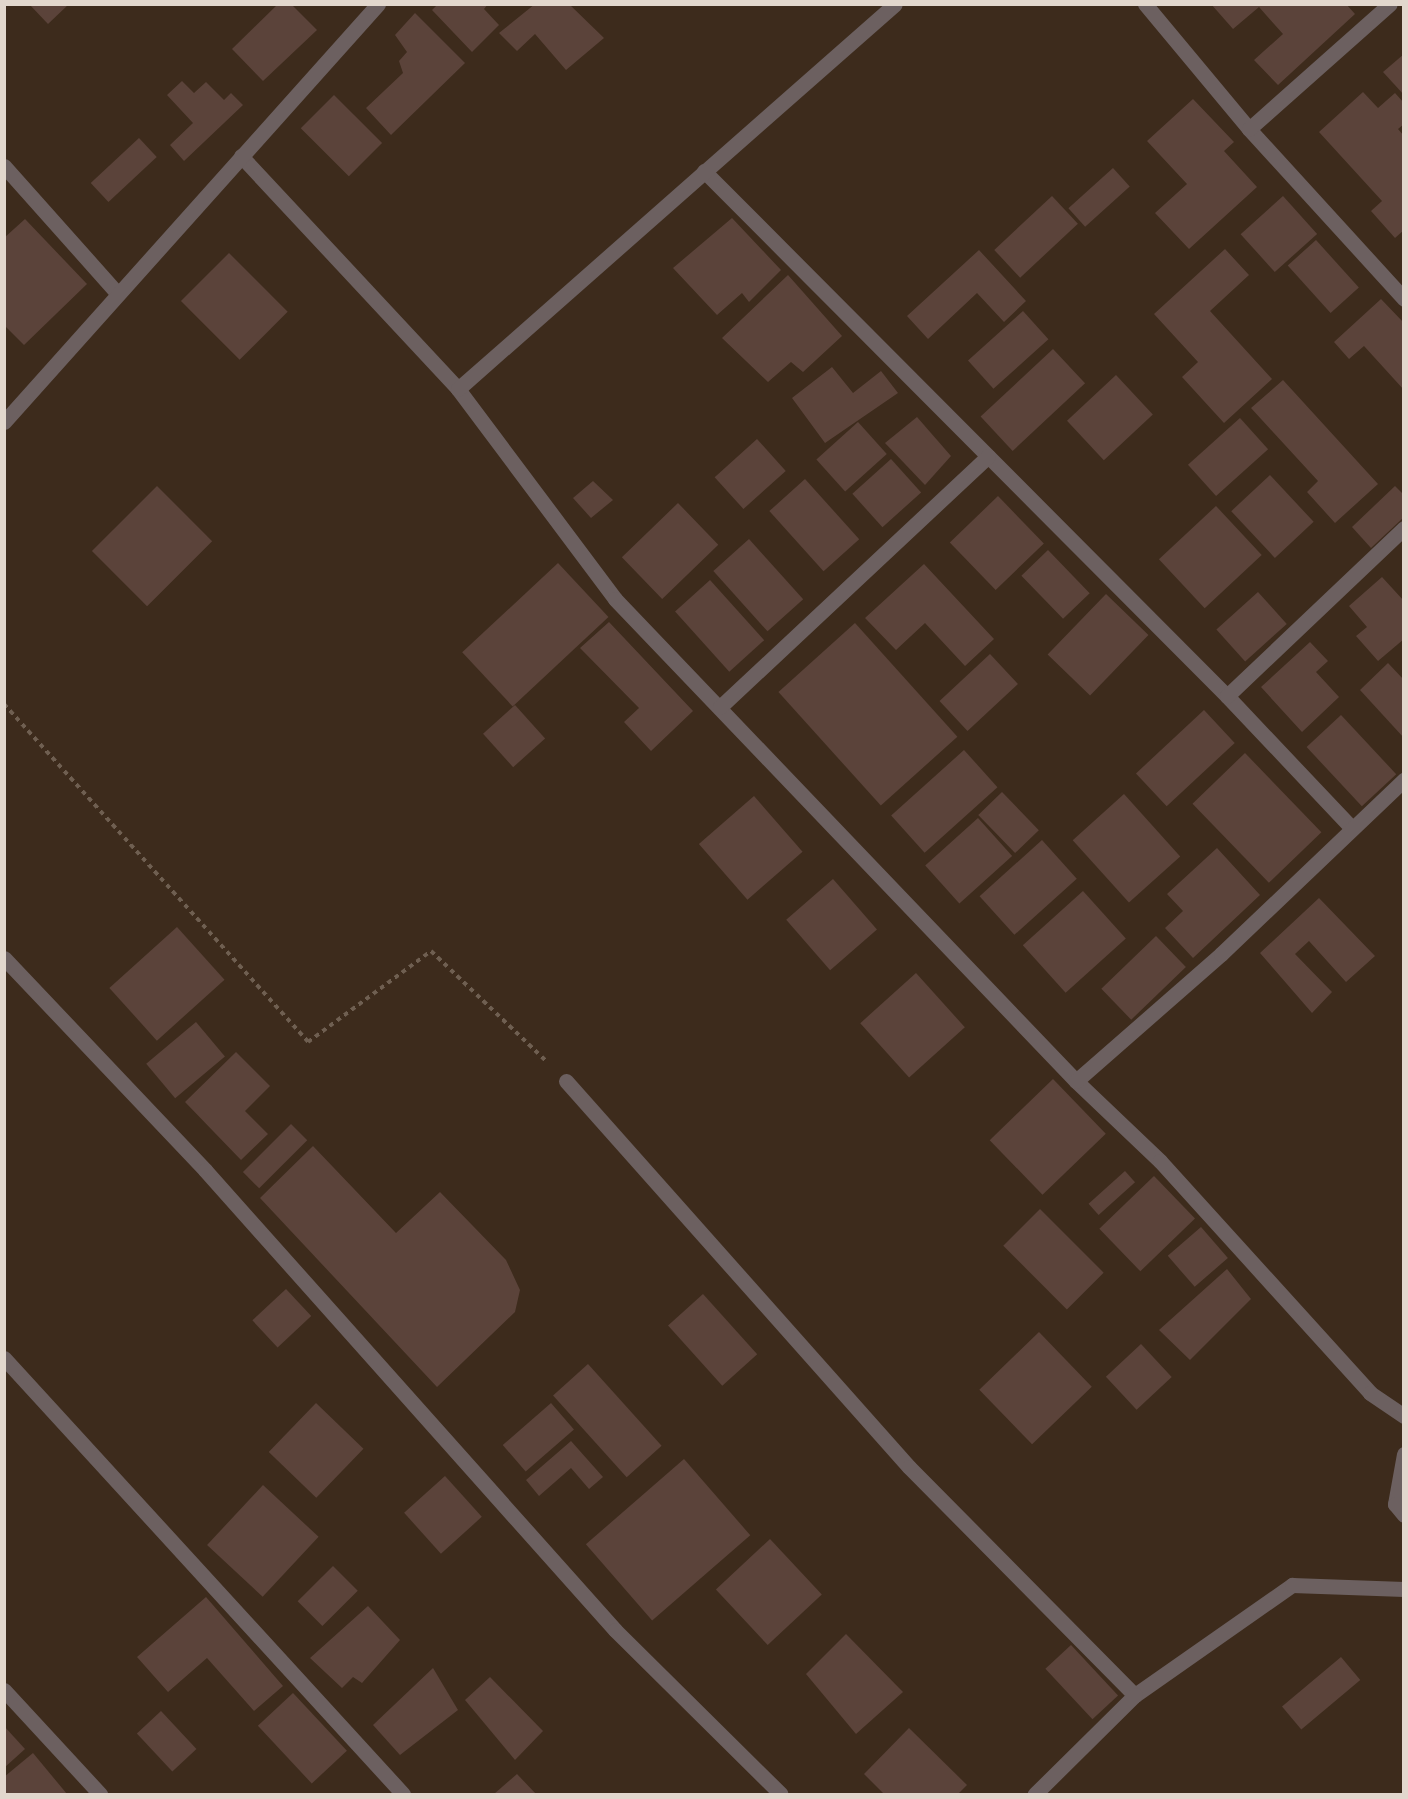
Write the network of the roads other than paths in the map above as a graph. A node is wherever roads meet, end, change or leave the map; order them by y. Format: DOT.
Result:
graph roads {
  1 [pos="378,4"];
  2 [pos="895,4"];
  3 [pos="1145,4"];
  4 [pos="1390,4"];
  5 [pos="1249,129"];
  6 [pos="241,156"];
  7 [pos="4,166"];
  8 [pos="704,171"];
  9 [pos="118,294"];
  10 [pos="1404,299"];
  11 [pos="458,389"];
  12 [pos="4,422"];
  13 [pos="988,456"];
  14 [pos="1404,528"];
  15 [pos="1227,696"];
  16 [pos="720,707"];
  17 [pos="1404,780"];
  18 [pos="1352,828"];
  19 [pos="4,958"];
  20 [pos="566,1081"];
  21 [pos="1076,1081"];
  22 [pos="4,1358"];
  23 [pos="1404,1416"];
  24 [pos="1404,1454"];
  25 [pos="1404,1515"];
  26 [pos="1404,1589"];
  27 [pos="4,1690"];
  28 [pos="1135,1695"];
  29 [pos="100,1794"];
  30 [pos="403,1794"];
  31 [pos="781,1794"];
  32 [pos="1035,1794"];
  1 -- 6 [label="street"];
  2 -- 8 [label="street"];
  3 -- 5 [label="street"];
  4 -- 5 [label="street"];
  5 -- 10 [label="street"];
  6 -- 9 [label="street"];
  6 -- 11 [label="street"];
  7 -- 9 [label="street"];
  8 -- 11 [label="street"];
  8 -- 13 [label="street"];
  9 -- 12 [label="street"];
  11 -- 16 [label="street"];
  13 -- 15 [label="street"];
  13 -- 16 [label="street"];
  14 -- 15 [label="street"];
  15 -- 18 [label="street"];
  16 -- 21 [label="street"];
  17 -- 18 [label="street"];
  18 -- 21 [label="street"];
  19 -- 31 [label="street"];
  20 -- 28 [label="street"];
  21 -- 23 [label="street"];
  22 -- 30 [label="street"];
  24 -- 25 [label="street"];
  26 -- 28 [label="street"];
  27 -- 29 [label="street"];
  28 -- 32 [label="street"];
}
